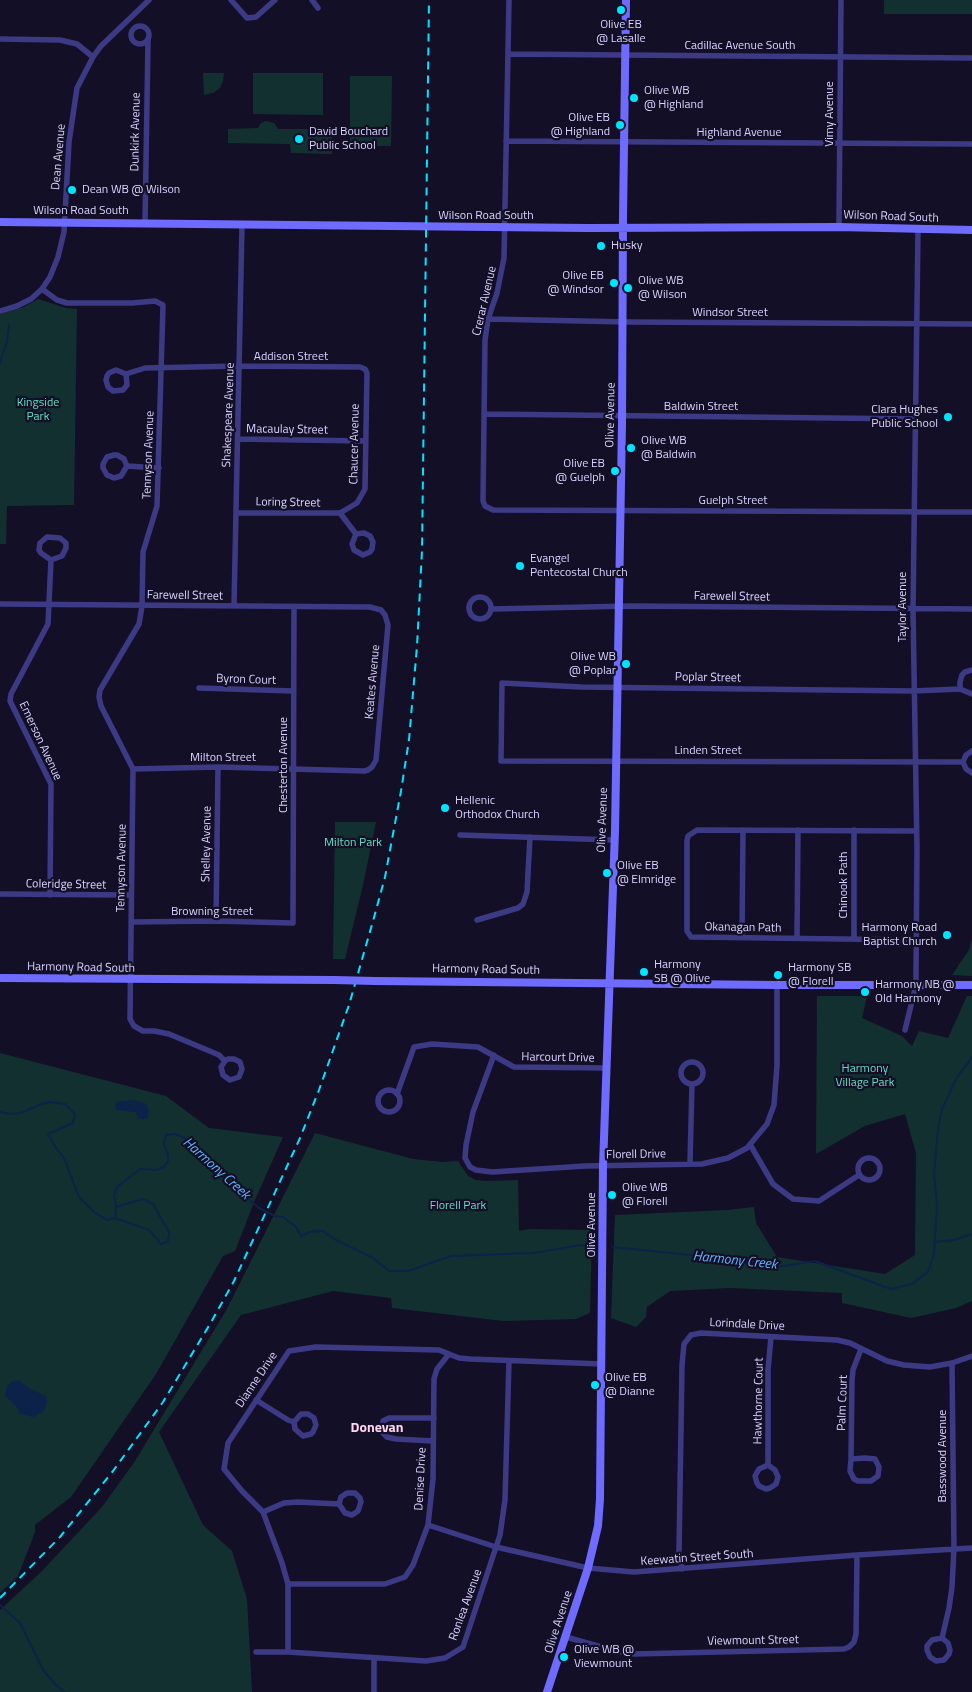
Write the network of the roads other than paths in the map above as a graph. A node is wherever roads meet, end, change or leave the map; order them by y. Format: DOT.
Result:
graph roads {
  1 [pos="149,0"];
  2 [pos="231,0"];
  3 [pos="275,0"];
  4 [pos="312,0"];
  5 [pos="509,0"];
  6 [pos="626,0"];
  7 [pos="841,0"];
  8 [pos="318,8"];
  9 [pos="0,39"];
  10 [pos="148,41"];
  11 [pos="508,54"];
  12 [pos="625,55"];
  13 [pos="840,56"];
  14 [pos="93,57"];
  15 [pos="972,58"];
  16 [pos="506,141"];
  17 [pos="624,143"];
  18 [pos="840,143"];
  19 [pos="972,144"];
  20 [pos="0,222"];
  21 [pos="65,223"];
  22 [pos="145,223"];
  23 [pos="242,224"];
  24 [pos="505,227"];
  25 [pos="622,227"];
  26 [pos="839,227"];
  27 [pos="918,230"];
  28 [pos="972,230"];
  29 [pos="42,289"];
  30 [pos="0,311"];
  31 [pos="488,319"];
  32 [pos="622,322"];
  33 [pos="916,323"];
  34 [pos="972,324"];
  35 [pos="240,366"];
  36 [pos="360,367"];
  37 [pos="162,368"];
  38 [pos="126,374"];
  39 [pos="484,414"];
  40 [pos="622,416"];
  41 [pos="917,419"];
  42 [pos="238,439"];
  43 [pos="365,441"];
  44 [pos="127,466"];
  45 [pos="159,468"];
  46 [pos="493,510"];
  47 [pos="621,511"];
  48 [pos="914,511"];
  49 [pos="972,512"];
  50 [pos="236,513"];
  51 [pos="340,513"];
  52 [pos="356,534"];
  53 [pos="50,560"];
  54 [pos="0,604"];
  55 [pos="49,605"];
  56 [pos="142,606"];
  57 [pos="234,606"];
  58 [pos="619,606"];
  59 [pos="294,607"];
  60 [pos="370,607"];
  61 [pos="492,609"];
  62 [pos="913,609"];
  63 [pos="972,609"];
  64 [pos="972,670"];
  65 [pos="618,687"];
  66 [pos="199,688"];
  67 [pos="960,689"];
  68 [pos="293,691"];
  69 [pos="913,691"];
  70 [pos="972,694"];
  71 [pos="972,751"];
  72 [pos="501,761"];
  73 [pos="616,761"];
  74 [pos="915,762"];
  75 [pos="962,762"];
  76 [pos="218,768"];
  77 [pos="372,768"];
  78 [pos="133,769"];
  79 [pos="294,769"];
  80 [pos="972,773"];
  81 [pos="743,830"];
  82 [pos="798,830"];
  83 [pos="854,830"];
  84 [pos="916,831"];
  85 [pos="460,835"];
  86 [pos="530,837"];
  87 [pos="614,840"];
  88 [pos="0,894"];
  89 [pos="50,895"];
  90 [pos="131,895"];
  91 [pos="477,920"];
  92 [pos="216,921"];
  93 [pos="131,922"];
  94 [pos="293,923"];
  95 [pos="742,938"];
  96 [pos="797,938"];
  97 [pos="854,939"];
  98 [pos="917,940"];
  99 [pos="0,978"];
  100 [pos="130,980"];
  101 [pos="609,983"];
  102 [pos="777,985"];
  103 [pos="916,985"];
  104 [pos="972,985"];
  105 [pos="905,1030"];
  106 [pos="494,1055"];
  107 [pos="225,1061"];
  108 [pos="607,1068"];
  109 [pos="692,1084"];
  110 [pos="397,1094"];
  111 [pos="751,1146"];
  112 [pos="690,1164"];
  113 [pos="603,1166"];
  114 [pos="859,1174"];
  115 [pos="771,1337"];
  116 [pos="861,1349"];
  117 [pos="450,1354"];
  118 [pos="972,1356"];
  119 [pos="509,1361"];
  120 [pos="602,1364"];
  121 [pos="952,1364"];
  122 [pos="256,1400"];
  123 [pos="434,1418"];
  124 [pos="294,1422"];
  125 [pos="433,1440"];
  126 [pos="852,1458"];
  127 [pos="768,1466"];
  128 [pos="339,1504"];
  129 [pos="263,1512"];
  130 [pos="428,1525"];
  131 [pos="496,1547"];
  132 [pos="954,1548"];
  133 [pos="972,1548"];
  134 [pos="857,1555"];
  135 [pos="588,1568"];
  136 [pos="682,1569"];
  137 [pos="288,1584"];
  138 [pos="566,1637"];
  139 [pos="942,1638"];
  140 [pos="256,1652"];
  141 [pos="288,1652"];
  142 [pos="374,1658"];
  143 [pos="374,1692"];
  144 [pos="547,1692"];
  1 -- 14 [label="street, Dean Avenue"];
  2 -- 3 [label="street"];
  4 -- 8 [label="street"];
  5 -- 11 [label="street, Crerar Avenue"];
  6 -- 12 [label="main road, Olive Avenue"];
  7 -- 13 [label="street, Vimy Avenue"];
  9 -- 14 [label="street"];
  10 -- 22 [label="street, Dunkirk Avenue"];
  11 -- 12 [label="street, Cadillac Avenue South"];
  11 -- 16 [label="street, Crerar Avenue"];
  12 -- 13 [label="street, Cadillac Avenue South"];
  12 -- 17 [label="main road, Olive Avenue"];
  13 -- 15 [label="street, Cadillac Avenue South"];
  13 -- 18 [label="street, Vimy Avenue"];
  14 -- 21 [label="street, Dean Avenue"];
  16 -- 17 [label="street, Highland Avenue"];
  16 -- 24 [label="street, Crerar Avenue"];
  17 -- 18 [label="street, Highland Avenue"];
  17 -- 25 [label="main road, Olive Avenue"];
  18 -- 19 [label="street, Highland Avenue"];
  18 -- 26 [label="street, Vimy Avenue"];
  20 -- 21 [label="main road, Wilson Road South"];
  21 -- 22 [label="main road, Wilson Road South"];
  21 -- 29 [label="street, Dean Avenue"];
  22 -- 23 [label="main road, Wilson Road South"];
  23 -- 24 [label="main road, Wilson Road South"];
  23 -- 35 [label="street, Shakespeare Avenue"];
  24 -- 25 [label="main road, Wilson Road South"];
  24 -- 31 [label="street, Crerar Avenue"];
  25 -- 26 [label="main road, Wilson Road South"];
  25 -- 32 [label="main road, Olive Avenue"];
  26 -- 27 [label="main road, Wilson Road South"];
  27 -- 28 [label="main road, Wilson Road South"];
  27 -- 33 [label="street, Taylor Avenue"];
  29 -- 30 [label="street, Dean Avenue"];
  29 -- 37 [label="street, Tennyson Avenue"];
  31 -- 32 [label="street, Windsor Street"];
  31 -- 39 [label="street, Crerar Avenue"];
  32 -- 33 [label="street, Windsor Street"];
  32 -- 40 [label="main road, Olive Avenue"];
  33 -- 34 [label="street, Windsor Street"];
  33 -- 41 [label="street, Taylor Avenue"];
  35 -- 36 [label="street, Addison Street"];
  35 -- 37 [label="street, Addison Street"];
  35 -- 42 [label="street, Shakespeare Avenue"];
  36 -- 43 [label="street, Chaucer Avenue"];
  37 -- 38 [label="street, Addison Street"];
  37 -- 45 [label="street, Tennyson Avenue"];
  39 -- 40 [label="street, Baldwin Street"];
  39 -- 46 [label="street, Crerar Avenue"];
  40 -- 41 [label="street, Baldwin Street"];
  40 -- 47 [label="main road, Olive Avenue"];
  41 -- 48 [label="street, Taylor Avenue"];
  42 -- 43 [label="street, Macaulay Street"];
  42 -- 50 [label="street, Shakespeare Avenue"];
  43 -- 51 [label="street, Chaucer Avenue"];
  44 -- 44 [label="street"];
  44 -- 45 [label="street"];
  45 -- 56 [label="street, Tennyson Avenue"];
  46 -- 47 [label="street, Guelph Street"];
  47 -- 48 [label="street, Guelph Street"];
  47 -- 58 [label="main road, Olive Avenue"];
  48 -- 49 [label="street, Guelph Street"];
  48 -- 62 [label="street, Taylor Avenue"];
  50 -- 51 [label="street, Loring Street"];
  50 -- 57 [label="street, Shakespeare Avenue"];
  51 -- 52 [label="street"];
  53 -- 53 [label="street"];
  53 -- 55 [label="street"];
  54 -- 55 [label="street, Farewell Street"];
  55 -- 56 [label="street, Farewell Street"];
  55 -- 89 [label="street, Emerson Avenue"];
  56 -- 57 [label="street, Farewell Street"];
  56 -- 78 [label="street, Tennyson Avenue"];
  57 -- 59 [label="street, Farewell Street"];
  58 -- 61 [label="street, Farewell Street"];
  58 -- 62 [label="street, Farewell Street"];
  58 -- 65 [label="main road, Olive Avenue"];
  59 -- 60 [label="street, Farewell Street"];
  59 -- 68 [label="street, Chesterton Avenue"];
  60 -- 77 [label="street, Keates Avenue"];
  61 -- 61 [label="street, Farewell Street"];
  62 -- 63 [label="street, Farewell Street"];
  62 -- 69 [label="street, Taylor Avenue"];
  64 -- 67 [label="street"];
  65 -- 69 [label="street, Poplar Street"];
  65 -- 72 [label="street, Poplar Street"];
  65 -- 73 [label="main road, Olive Avenue"];
  66 -- 68 [label="street, Byron Court"];
  67 -- 69 [label="street, Poplar Street"];
  67 -- 70 [label="street"];
  68 -- 79 [label="street, Chesterton Avenue"];
  69 -- 74 [label="street, Taylor Avenue"];
  71 -- 75 [label="street"];
  72 -- 73 [label="street, Linden Street"];
  73 -- 74 [label="street, Linden Street"];
  73 -- 87 [label="main road, Olive Avenue"];
  74 -- 75 [label="street, Linden Street"];
  74 -- 84 [label="street, Taylor Avenue"];
  75 -- 80 [label="street"];
  76 -- 78 [label="street, Milton Street"];
  76 -- 79 [label="street, Milton Street"];
  76 -- 92 [label="street, Shelley Avenue"];
  77 -- 79 [label="street, Milton Street"];
  78 -- 90 [label="street, Tennyson Avenue"];
  79 -- 94 [label="street, Chesterton Avenue"];
  81 -- 82 [label="street, Okanagan Path"];
  81 -- 95 [label="street"];
  81 -- 95 [label="street, Okanagan Path"];
  82 -- 83 [label="street, Okanagan Path"];
  82 -- 96 [label="street"];
  83 -- 84 [label="street, Okanagan Path"];
  83 -- 97 [label="street, Chinook Path"];
  84 -- 98 [label="street, Taylor Avenue"];
  85 -- 86 [label="street"];
  86 -- 87 [label="street"];
  86 -- 91 [label="street"];
  87 -- 101 [label="main road, Olive Avenue"];
  88 -- 89 [label="street, Coleridge Street"];
  89 -- 90 [label="street, Coleridge Street"];
  90 -- 93 [label="street, Tennyson Avenue"];
  92 -- 93 [label="street, Browning Street"];
  92 -- 94 [label="street, Browning Street"];
  93 -- 100 [label="street, Tennyson Avenue"];
  95 -- 96 [label="street, Okanagan Path"];
  96 -- 97 [label="street, Okanagan Path"];
  97 -- 98 [label="street, Okanagan Path"];
  98 -- 103 [label="street, Taylor Avenue"];
  99 -- 100 [label="main road, Harmony Road South"];
  100 -- 101 [label="main road, Harmony Road South, bridge"];
  100 -- 107 [label="street, Tennyson Avenue"];
  101 -- 102 [label="main road, Harmony Road South"];
  101 -- 108 [label="main road, Olive Avenue"];
  102 -- 103 [label="main road, Harmony Road South"];
  102 -- 111 [label="street, Florell Drive"];
  103 -- 104 [label="main road, Harmony Road South"];
  103 -- 105 [label="street, Taylor Avenue"];
  106 -- 108 [label="street, Harcourt Drive"];
  106 -- 110 [label="street, Harcourt Drive"];
  106 -- 113 [label="street, Florell Drive"];
  108 -- 113 [label="main road, Olive Avenue"];
  109 -- 112 [label="street"];
  110 -- 110 [label="street, Harcourt Drive"];
  111 -- 112 [label="street, Florell Drive"];
  111 -- 114 [label="street"];
  112 -- 113 [label="street, Florell Drive"];
  113 -- 120 [label="main road, Olive Avenue"];
  114 -- 114 [label="street"];
  115 -- 116 [label="street, Lorindale Drive"];
  115 -- 127 [label="street, Hawthorne Court"];
  115 -- 136 [label="street, Lorindale Drive"];
  116 -- 121 [label="street, Lorindale Drive"];
  116 -- 126 [label="street, Palm Court"];
  117 -- 119 [label="street, Dianne Drive"];
  117 -- 122 [label="street, Dianne Drive"];
  117 -- 123 [label="street, Denise Drive"];
  118 -- 121 [label="street, Lorindale Drive"];
  119 -- 120 [label="street, Dianne Drive"];
  119 -- 131 [label="street, Ronlea Avenue"];
  120 -- 135 [label="main road, Olive Avenue"];
  121 -- 132 [label="street, Basswood Avenue"];
  122 -- 124 [label="street"];
  122 -- 129 [label="street, Dianne Drive"];
  123 -- 125 [label="street, Denise Drive"];
  123 -- 125 [label="street"];
  124 -- 124 [label="street"];
  125 -- 130 [label="street, Denise Drive"];
  126 -- 126 [label="street, Palm Court"];
  127 -- 127 [label="street, Hawthorne Court"];
  128 -- 129 [label="street"];
  129 -- 137 [label="street, Dianne Drive"];
  130 -- 131 [label="street, Keewatin Street South"];
  130 -- 137 [label="street, Denise Drive"];
  131 -- 135 [label="street, Keewatin Street South"];
  131 -- 142 [label="street, Ronlea Avenue"];
  132 -- 133 [label="street, Keewatin Street South"];
  132 -- 134 [label="street, Keewatin Street South"];
  132 -- 139 [label="street, Basswood Avenue"];
  134 -- 136 [label="street, Keewatin Street South"];
  134 -- 138 [label="street, Viewmount Street"];
  135 -- 136 [label="street, Keewatin Street South"];
  135 -- 138 [label="main road, Olive Avenue"];
  137 -- 141 [label="street, Dianne Drive"];
  138 -- 144 [label="main road, Olive Avenue"];
  139 -- 139 [label="street"];
  140 -- 141 [label="street, Ronlea Avenue"];
  141 -- 142 [label="street, Ronlea Avenue"];
  142 -- 143 [label="street"];
}
